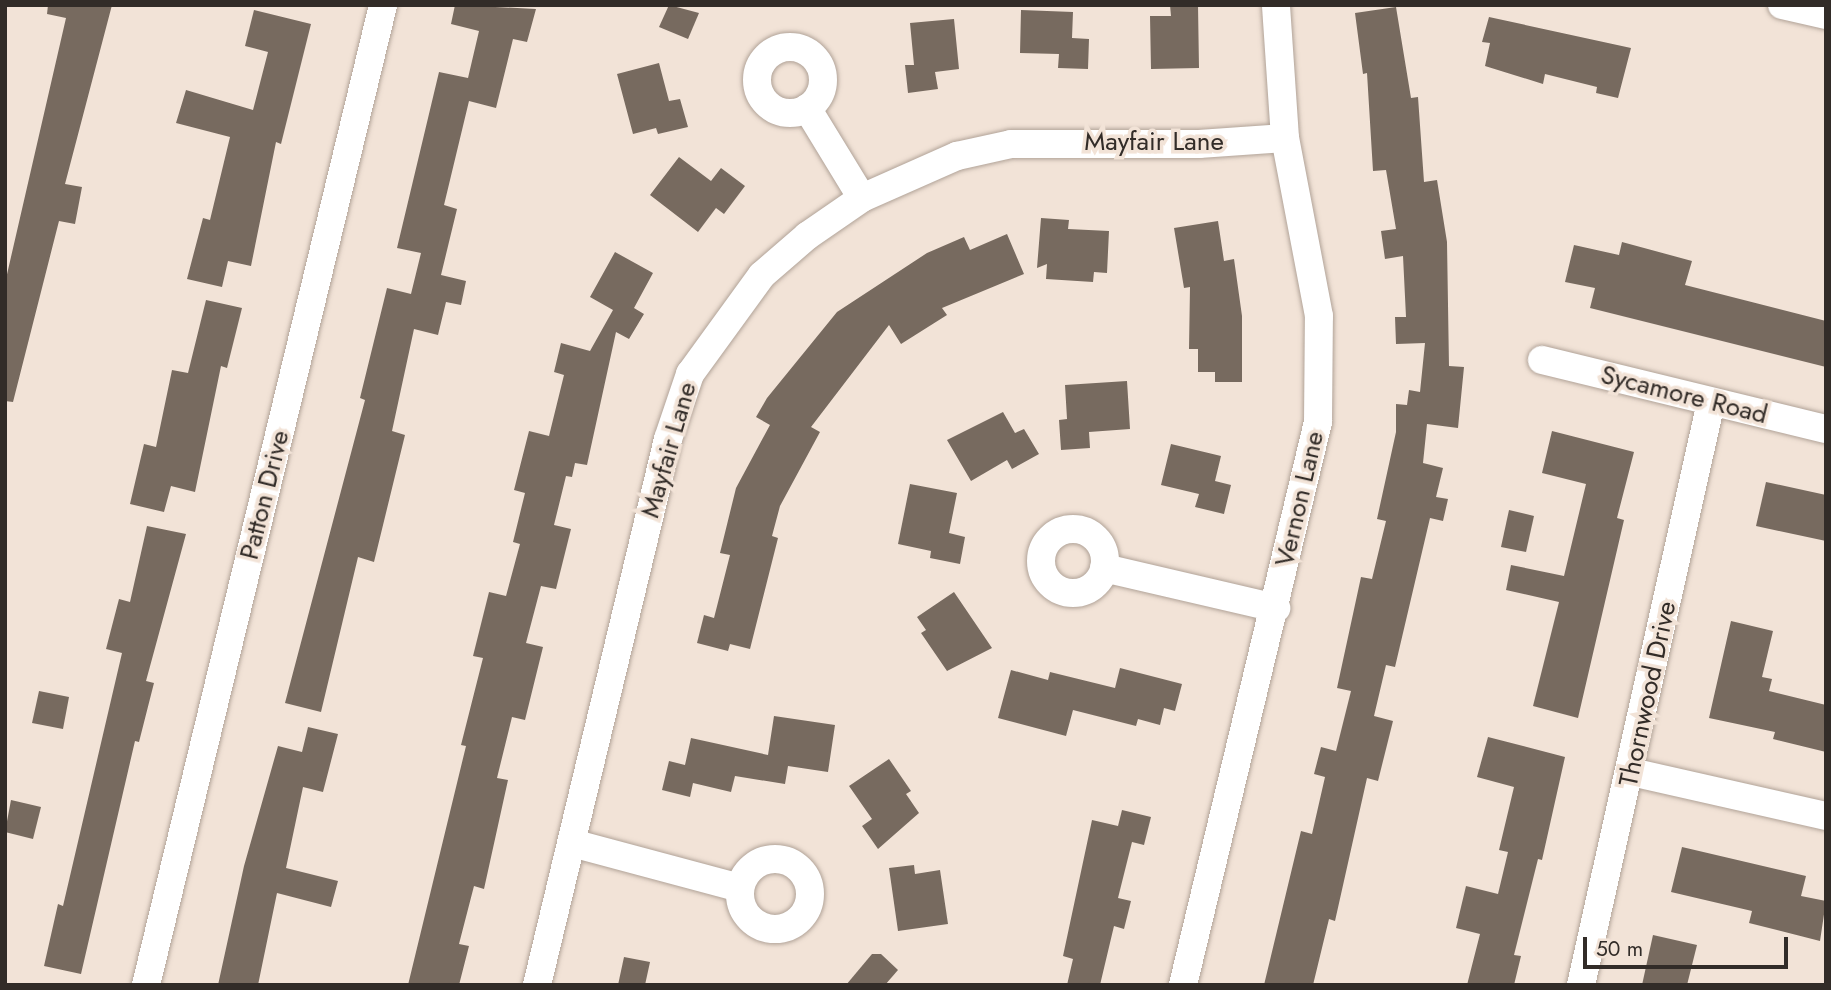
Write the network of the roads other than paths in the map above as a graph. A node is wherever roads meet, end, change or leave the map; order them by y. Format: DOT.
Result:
graph roads {
  1 [pos="383,5"];
  2 [pos="1276,5"];
  3 [pos="1782,5"];
  4 [pos="1826,15"];
  5 [pos="807,108"];
  6 [pos="1285,138"];
  7 [pos="862,198"];
  8 [pos="1542,360"];
  9 [pos="1711,402"];
  10 [pos="1826,429"];
  11 [pos="1104,568"];
  12 [pos="1276,608"];
  13 [pos="1631,772"];
  14 [pos="1826,816"];
  15 [pos="572,843"];
  16 [pos="740,888"];
  17 [pos="146,985"];
  18 [pos="537,985"];
  19 [pos="1183,985"];
  20 [pos="1581,985"];
  1 -- 17 [label="street, Patton Drive"];
  2 -- 6 [label="street, Vernon Lane"];
  3 -- 4 [label="street"];
  5 -- 7 [label="street"];
  6 -- 7 [label="street, Mayfair Lane"];
  6 -- 12 [label="street, Vernon Lane"];
  7 -- 15 [label="street, Mayfair Lane"];
  8 -- 9 [label="street, Sycamore Road"];
  9 -- 10 [label="street, Sycamore Road"];
  9 -- 13 [label="street, Thornwood Drive"];
  11 -- 12 [label="street"];
  12 -- 19 [label="street, Vernon Lane"];
  13 -- 14 [label="street"];
  13 -- 20 [label="street, Thornwood Drive"];
  15 -- 16 [label="street"];
  15 -- 18 [label="street, Mayfair Lane"];
}
